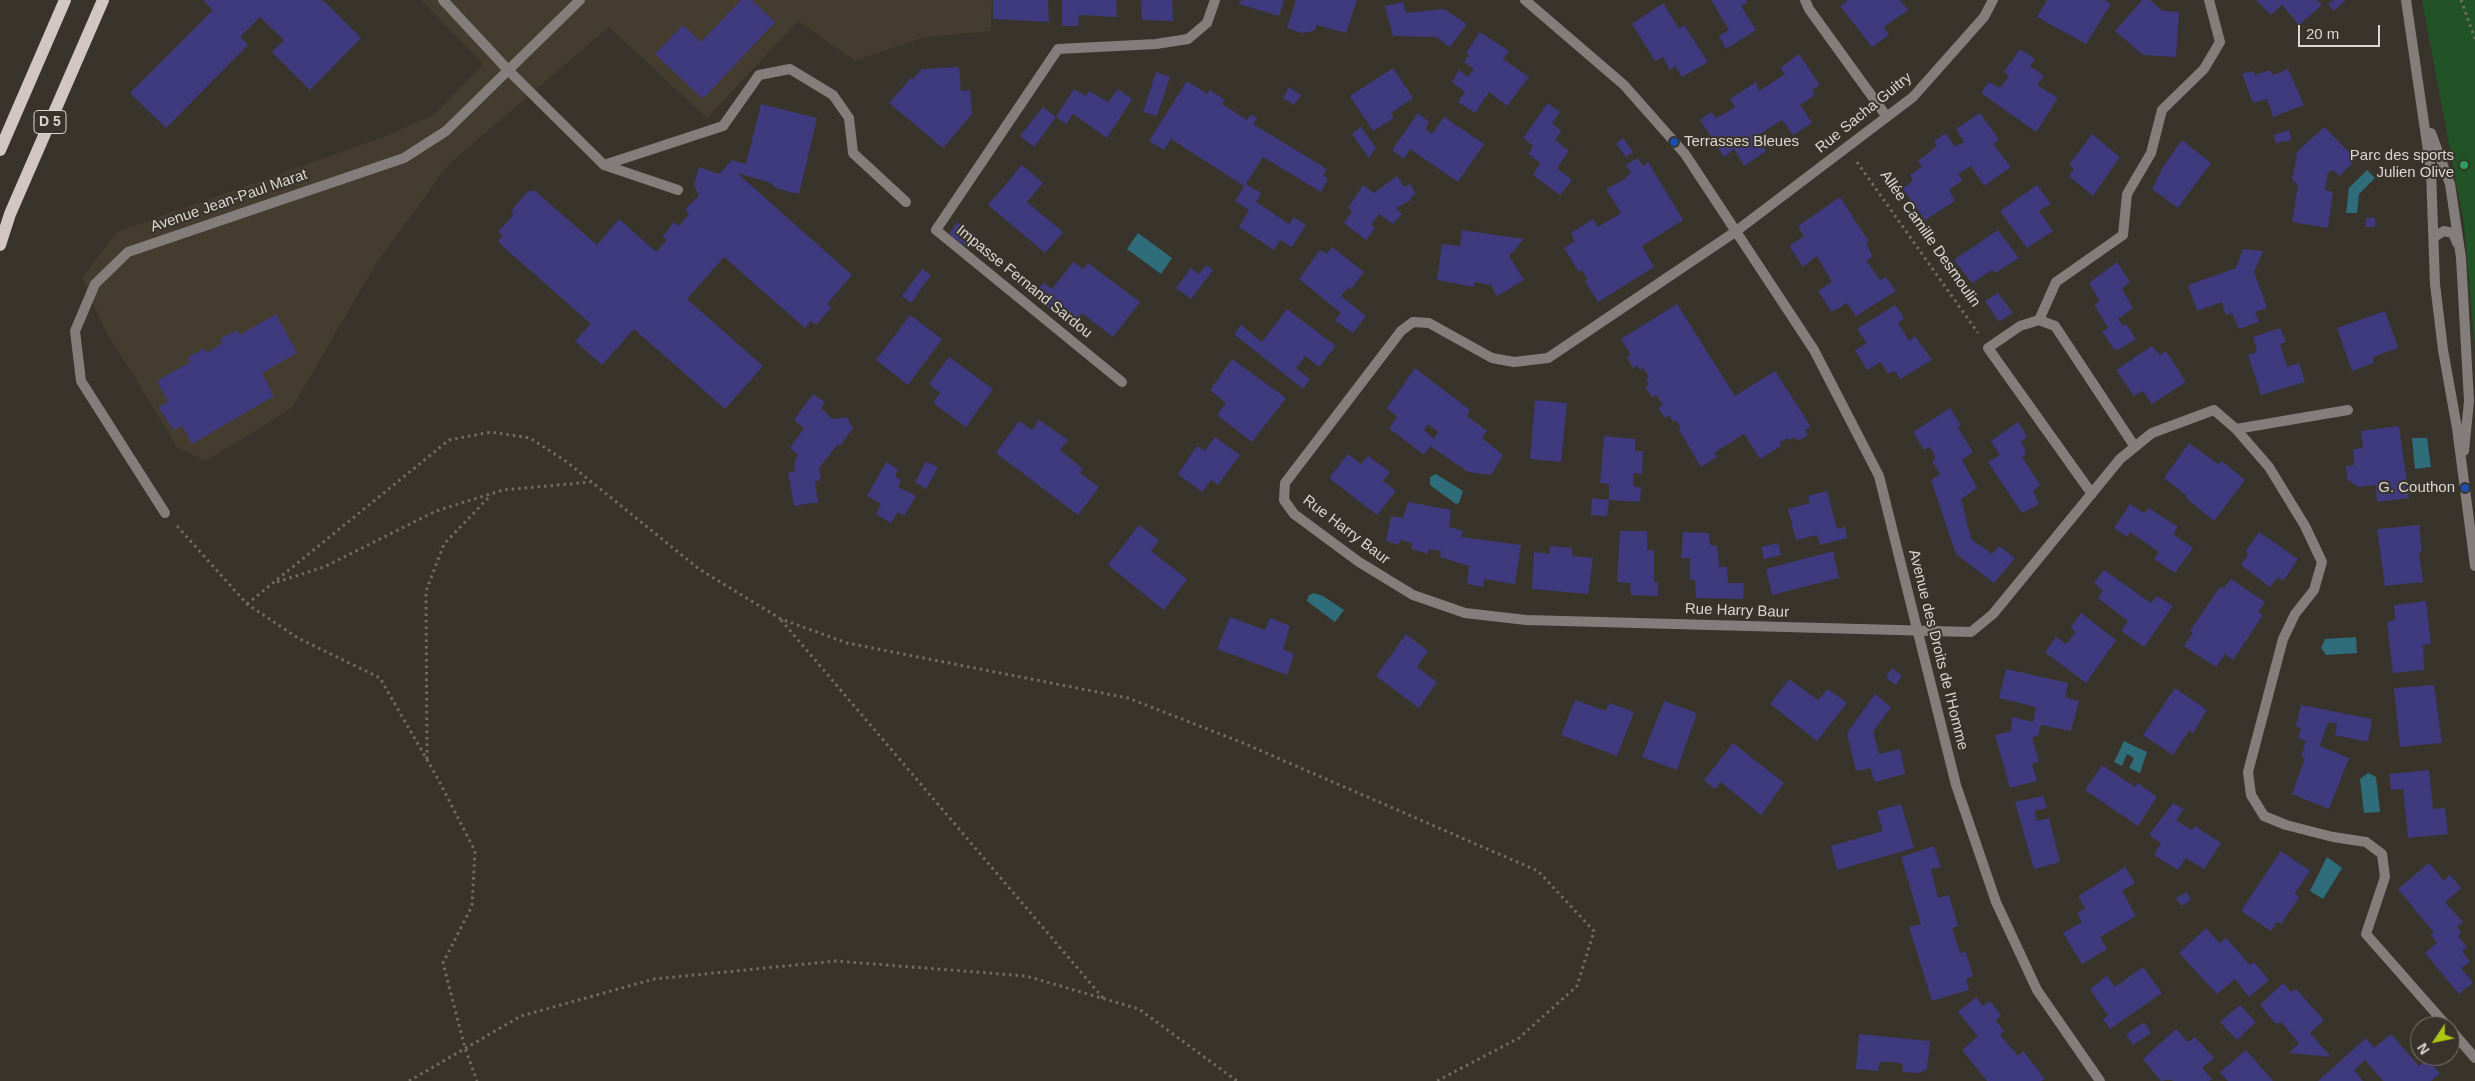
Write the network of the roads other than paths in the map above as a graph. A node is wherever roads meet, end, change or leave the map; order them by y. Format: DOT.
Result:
graph roads {
  1 [pos="65,0"];
  2 [pos="103,0"];
  3 [pos="443,0"];
  4 [pos="580,0"];
  5 [pos="1215,0"];
  6 [pos="1525,0"];
  7 [pos="1805,0"];
  8 [pos="1993,0"];
  9 [pos="2209,0"];
  10 [pos="2406,0"];
  11 [pos="508,70"];
  12 [pos="1887,117"];
  13 [pos="2425,118"];
  14 [pos="0,150"];
  15 [pos="604,165"];
  16 [pos="678,190"];
  17 [pos="906,202"];
  18 [pos="1735,232"];
  19 [pos="2434,237"];
  20 [pos="0,246"];
  21 [pos="2459,246"];
  22 [pos="2039,320"];
  23 [pos="1122,382"];
  24 [pos="2348,410"];
  25 [pos="2236,429"];
  26 [pos="2135,447"];
  27 [pos="2462,469"];
  28 [pos="2092,494"];
  29 [pos="165,513"];
  30 [pos="2475,566"];
  31 [pos="1918,632"];
  32 [pos="2438,1016"];
  33 [pos="2460,1041"];
  34 [pos="2475,1058"];
  35 [pos="2100,1081"];
  1 -- 14 [label="main road, D 5"];
  2 -- 20 [label="main road, D 5"];
  3 -- 11 [label="street"];
  4 -- 11 [label="street, Avenue Jean-Paul Marat"];
  5 -- 23 [label="street, Impasse Fernand Sardou"];
  6 -- 18 [label="street, Avenue des Droits de l'Homme"];
  7 -- 12 [label="street"];
  8 -- 12 [label="street, Rue Sacha Guitry"];
  9 -- 22 [label="street"];
  10 -- 13 [label="street"];
  11 -- 15 [label="street"];
  11 -- 29 [label="street, Avenue Jean-Paul Marat"];
  12 -- 18 [label="street, Rue Sacha Guitry"];
  13 -- 19 [label="street"];
  13 -- 21 [label="street"];
  15 -- 16 [label="street"];
  15 -- 17 [label="street"];
  18 -- 31 [label="street, Avenue des Droits de l'Homme"];
  18 -- 31 [label="street, Rue Harry Baur"];
  19 -- 21 [label="street"];
  19 -- 27 [label="street"];
  21 -- 27 [label="street"];
  22 -- 26 [label="street"];
  22 -- 28 [label="street"];
  24 -- 25 [label="street"];
  25 -- 26 [label="street"];
  25 -- 32 [label="street"];
  26 -- 28 [label="street"];
  27 -- 30 [label="street"];
  28 -- 31 [label="street"];
  31 -- 35 [label="street, Avenue des Droits de l'Homme"];
  33 -- 34 [label="street"];
}
